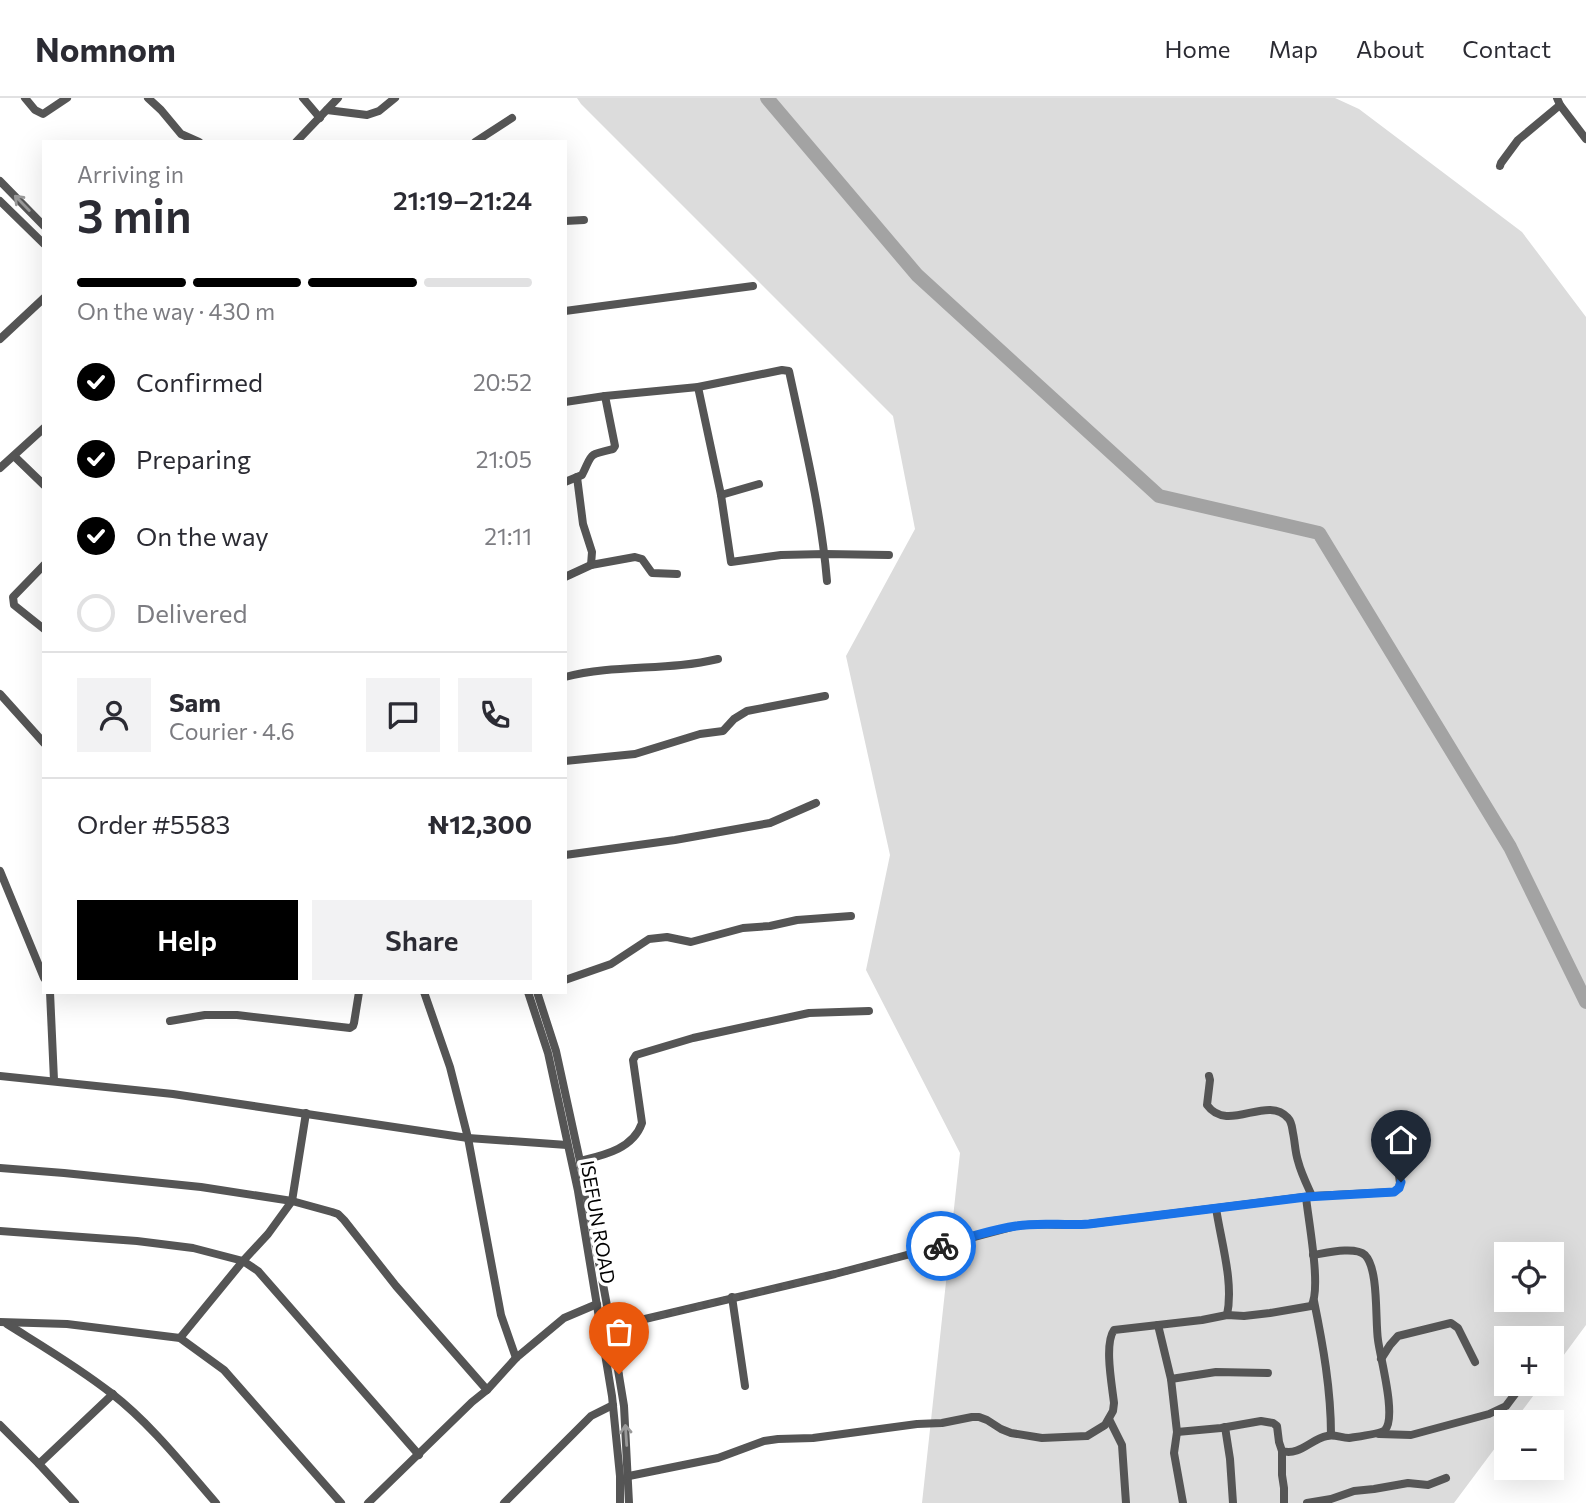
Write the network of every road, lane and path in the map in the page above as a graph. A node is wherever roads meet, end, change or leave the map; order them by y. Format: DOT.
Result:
graph roads {
  1 [pos="25,98"];
  2 [pos="67,98"];
  3 [pos="148,98"];
  4 [pos="303,98"];
  5 [pos="338,98"];
  6 [pos="395,98"];
  7 [pos="1558,102"];
  8 [pos="327,110"];
  9 [pos="320,118"];
  10 [pos="512,118"];
  11 [pos="179,138"];
  12 [pos="1586,139"];
  13 [pos="298,140"];
  14 [pos="478,140"];
  15 [pos="1500,166"];
  16 [pos="0,181"];
  17 [pos="2,208"];
  18 [pos="584,220"];
  19 [pos="567,221"];
  20 [pos="42,224"];
  21 [pos="42,242"];
  22 [pos="752,286"];
  23 [pos="42,300"];
  24 [pos="567,311"];
  25 [pos="0,340"];
  26 [pos="698,387"];
  27 [pos="605,396"];
  28 [pos="567,402"];
  29 [pos="42,430"];
  30 [pos="13,456"];
  31 [pos="0,468"];
  32 [pos="577,477"];
  33 [pos="567,481"];
  34 [pos="42,483"];
  35 [pos="759,484"];
  36 [pos="721,495"];
  37 [pos="825,554"];
  38 [pos="889,555"];
  39 [pos="591,565"];
  40 [pos="42,567"];
  41 [pos="677,574"];
  42 [pos="567,576"];
  43 [pos="827,581"];
  44 [pos="42,627"];
  45 [pos="718,659"];
  46 [pos="567,677"];
  47 [pos="0,694"];
  48 [pos="825,695"];
  49 [pos="42,741"];
  50 [pos="567,761"];
  51 [pos="816,803"];
  52 [pos="567,855"];
  53 [pos="0,871"];
  54 [pos="851,916"];
  55 [pos="42,973"];
  56 [pos="567,979"];
  57 [pos="50,994"];
  58 [pos="359,994"];
  59 [pos="425,994"];
  60 [pos="529,994"];
  61 [pos="538,994"];
  62 [pos="869,1011"];
  63 [pos="170,1021"];
  64 [pos="0,1076"];
  65 [pos="1209,1076"];
  66 [pos="54,1080"];
  67 [pos="306,1113"];
  68 [pos="1392,1131"];
  69 [pos="468,1138"];
  70 [pos="568,1145"];
  71 [pos="580,1161"];
  72 [pos="0,1168"];
  73 [pos="1309,1197"];
  74 [pos="292,1201"];
  75 [pos="1216,1208"];
  76 [pos="0,1231"];
  77 [pos="1313,1255"];
  78 [pos="243,1261"];
  79 [pos="732,1297"];
  80 [pos="1314,1301"];
  81 [pos="597,1304"];
  82 [pos="1227,1315"];
  83 [pos="3,1322"];
  84 [pos="1158,1325"];
  85 [pos="611,1327"];
  86 [pos="180,1338"];
  87 [pos="516,1358"];
  88 [pos="1381,1359"];
  89 [pos="1475,1362"];
  90 [pos="1268,1373"];
  91 [pos="1171,1379"];
  92 [pos="745,1385"];
  93 [pos="486,1390"];
  94 [pos="113,1394"];
  95 [pos="1514,1396"];
  96 [pos="613,1405"];
  97 [pos="1109,1419"];
  98 [pos="0,1425"];
  99 [pos="1225,1427"];
  100 [pos="1177,1432"];
  101 [pos="1379,1434"];
  102 [pos="1331,1435"];
  103 [pos="1282,1451"];
  104 [pos="419,1455"];
  105 [pos="40,1464"];
  106 [pos="629,1476"];
  107 [pos="1446,1478"];
  108 [pos="75,1503"];
  109 [pos="216,1503"];
  110 [pos="341,1503"];
  111 [pos="368,1503"];
  112 [pos="504,1503"];
  113 [pos="620,1503"];
  114 [pos="629,1503"];
  115 [pos="1126,1503"];
  116 [pos="1183,1503"];
  117 [pos="1233,1503"];
  118 [pos="1284,1503"];
  119 [pos="1307,1503"];
  1 -- 2 [label="street"];
  3 -- 11 [label="street"];
  4 -- 9 [label="street"];
  5 -- 8 [label="street"];
  6 -- 8 [label="street"];
  7 -- 12 [label="street"];
  7 -- 15 [label="street"];
  8 -- 9 [label="street"];
  9 -- 13 [label="street"];
  10 -- 14 [label="street"];
  20 -- 16 [label="street, one-way"];
  17 -- 21 [label="street"];
  18 -- 19 [label="street"];
  22 -- 24 [label="street"];
  23 -- 25 [label="street"];
  26 -- 27 [label="street"];
  26 -- 36 [label="street"];
  26 -- 37 [label="street"];
  27 -- 28 [label="street"];
  27 -- 32 [label="street"];
  29 -- 30 [label="street"];
  30 -- 31 [label="street"];
  30 -- 34 [label="street"];
  32 -- 33 [label="street"];
  32 -- 39 [label="street"];
  35 -- 36 [label="street"];
  36 -- 37 [label="street"];
  37 -- 38 [label="street"];
  37 -- 43 [label="street"];
  39 -- 41 [label="street"];
  39 -- 42 [label="street"];
  40 -- 44 [label="street"];
  45 -- 46 [label="street"];
  47 -- 49 [label="street"];
  48 -- 50 [label="street"];
  51 -- 52 [label="street"];
  53 -- 55 [label="street"];
  54 -- 56 [label="street"];
  57 -- 66 [label="street"];
  58 -- 63 [label="street"];
  59 -- 69 [label="street"];
  60 -- 70 [label="street, ISEFUN ROAD"];
  61 -- 71 [label="street, ISEFUN ROAD"];
  62 -- 71 [label="street"];
  64 -- 66 [label="street"];
  65 -- 73 [label="street"];
  66 -- 67 [label="street"];
  67 -- 69 [label="street"];
  67 -- 74 [label="street"];
  68 -- 73 [label="street"];
  69 -- 70 [label="street"];
  69 -- 87 [label="street"];
  70 -- 81 [label="street, ISEFUN ROAD"];
  71 -- 85 [label="street, ISEFUN ROAD"];
  72 -- 74 [label="street"];
  73 -- 75 [label="street"];
  73 -- 77 [label="street"];
  74 -- 78 [label="street"];
  74 -- 93 [label="street"];
  75 -- 79 [label="street"];
  75 -- 82 [label="street"];
  76 -- 78 [label="street"];
  77 -- 80 [label="street"];
  77 -- 88 [label="street"];
  78 -- 86 [label="street"];
  78 -- 104 [label="street"];
  79 -- 85 [label="street"];
  79 -- 92 [label="street"];
  80 -- 82 [label="street"];
  80 -- 102 [label="street"];
  81 -- 87 [label="street"];
  81 -- 96 [label="street, ISEFUN ROAD"];
  82 -- 84 [label="street"];
  83 -- 86 [label="street"];
  83 -- 94 [label="street"];
  84 -- 91 [label="street"];
  84 -- 97 [label="street"];
  106 -- 85 [label="street, ISEFUN ROAD, one-way"];
  86 -- 110 [label="street"];
  87 -- 93 [label="street"];
  88 -- 89 [label="street"];
  88 -- 101 [label="street"];
  90 -- 91 [label="street"];
  91 -- 100 [label="street"];
  93 -- 104 [label="street"];
  94 -- 105 [label="street"];
  94 -- 109 [label="street"];
  95 -- 101 [label="street"];
  96 -- 112 [label="street"];
  96 -- 113 [label="street, ISEFUN ROAD"];
  97 -- 106 [label="street"];
  97 -- 115 [label="street"];
  98 -- 105 [label="street"];
  99 -- 100 [label="street"];
  99 -- 103 [label="street"];
  99 -- 117 [label="street"];
  100 -- 116 [label="street"];
  101 -- 102 [label="street"];
  102 -- 103 [label="street"];
  103 -- 118 [label="street"];
  104 -- 111 [label="street"];
  105 -- 108 [label="street"];
  106 -- 114 [label="street, ISEFUN ROAD"];
  107 -- 119 [label="street"];
}
